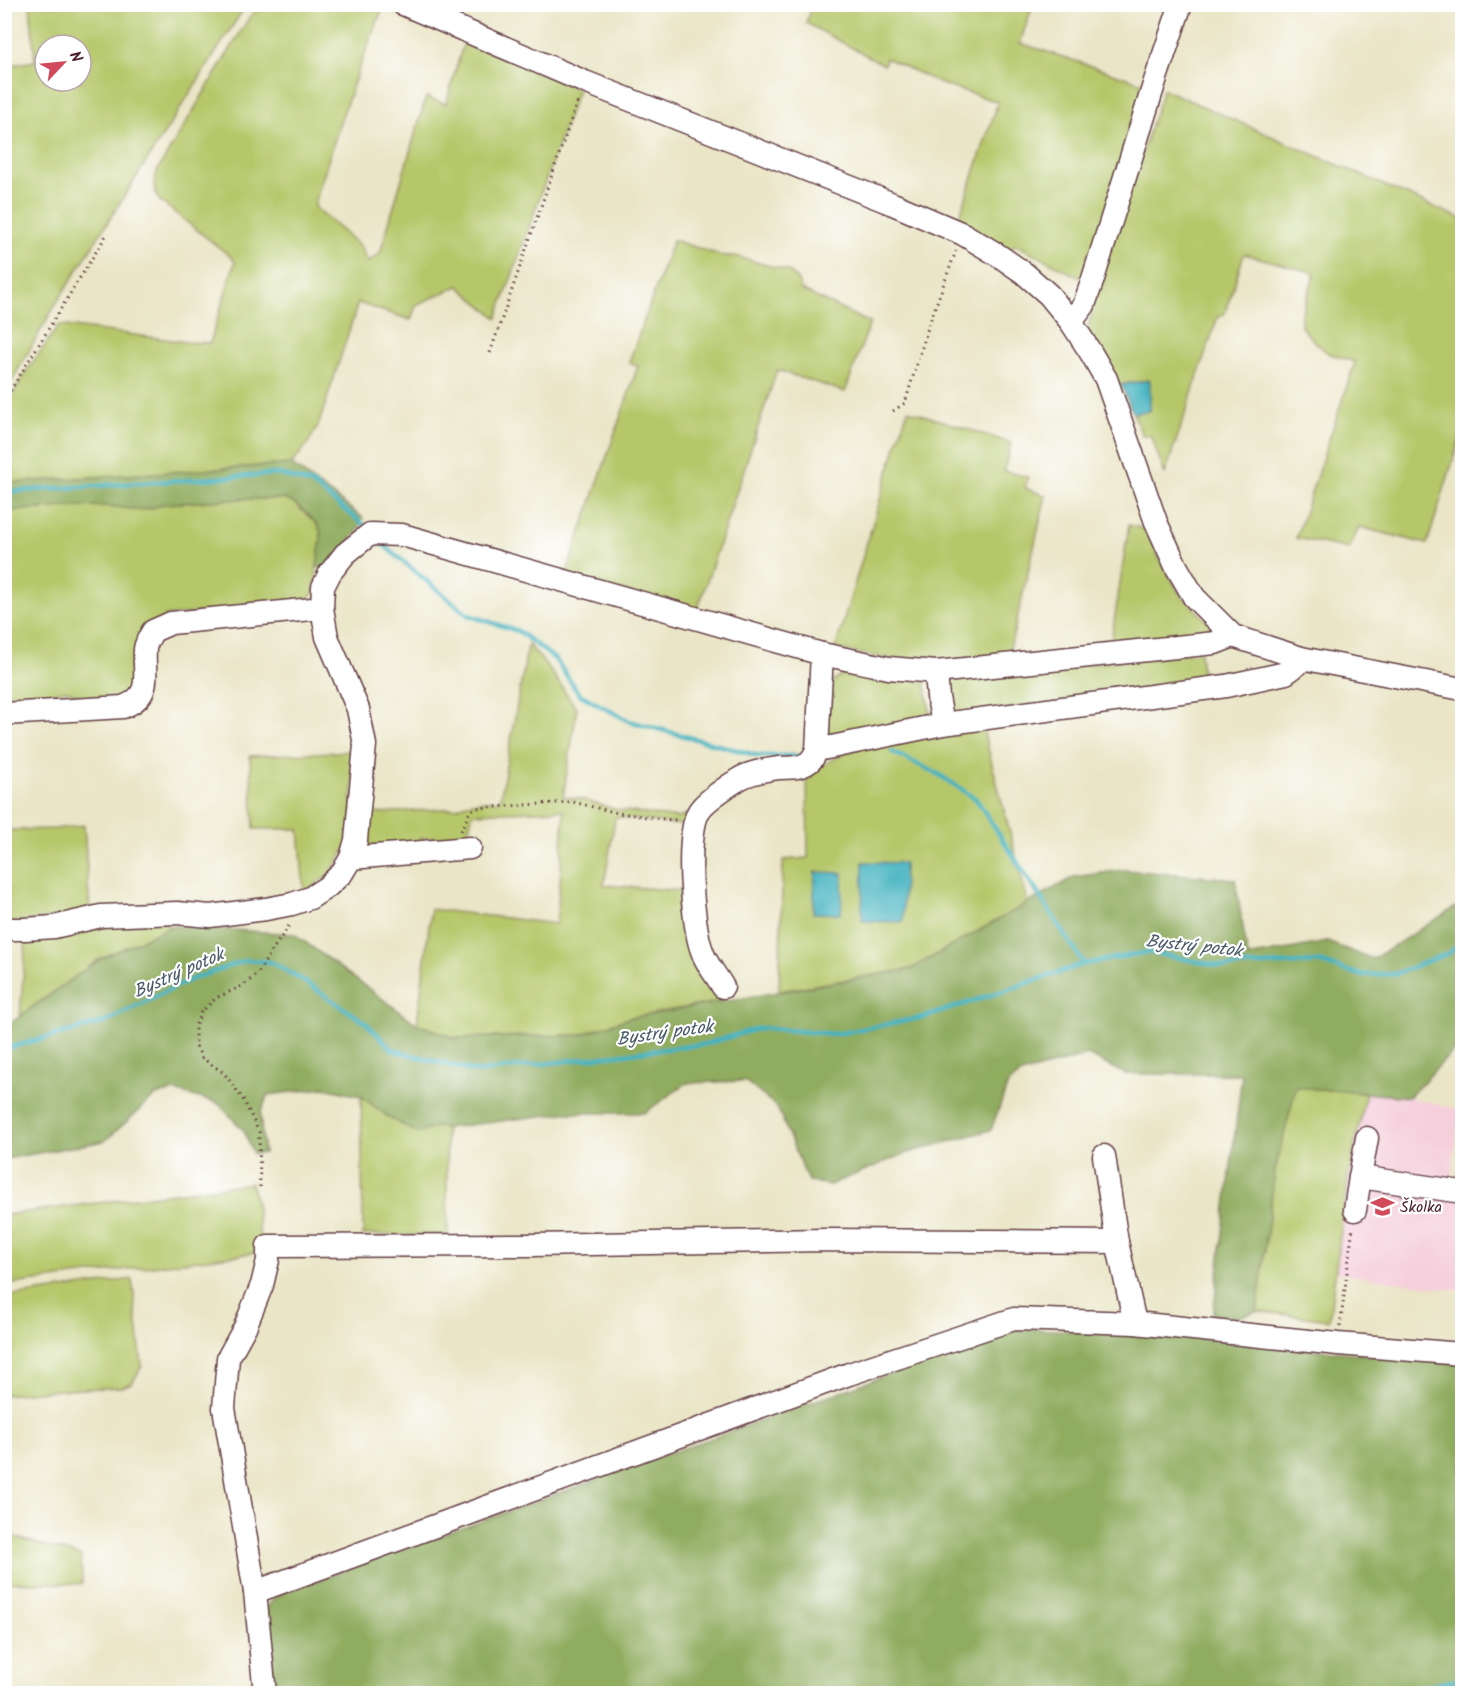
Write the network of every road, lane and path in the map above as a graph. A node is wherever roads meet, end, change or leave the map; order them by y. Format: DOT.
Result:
graph roads {
  1 [pos="403,4"];
  2 [pos="1181,4"];
  3 [pos="585,82"];
  4 [pos="107,234"];
  5 [pos="963,234"];
  6 [pos="1071,322"];
  7 [pos="490,353"];
  8 [pos="4,401"];
  9 [pos="893,411"];
  10 [pos="322,608"];
  11 [pos="1233,636"];
  12 [pos="822,654"];
  13 [pos="1301,658"];
  14 [pos="936,672"];
  15 [pos="1462,689"];
  16 [pos="4,714"];
  17 [pos="943,724"];
  18 [pos="817,750"];
  19 [pos="698,813"];
  20 [pos="461,849"];
  21 [pos="351,858"];
  22 [pos="4,929"];
  23 [pos="273,949"];
  24 [pos="723,987"];
  25 [pos="1367,1138"];
  26 [pos="1104,1156"];
  27 [pos="1360,1177"];
  28 [pos="260,1187"];
  29 [pos="1462,1192"];
  30 [pos="1355,1210"];
  31 [pos="1117,1242"];
  32 [pos="1135,1323"];
  33 [pos="1338,1344"];
  34 [pos="1462,1354"];
  35 [pos="255,1592"];
  36 [pos="265,1694"];
  1 -- 3 [label="street"];
  2 -- 6 [label="street"];
  3 -- 5 [label="street"];
  3 -- 7 [label="path"];
  4 -- 8 [label="path"];
  5 -- 6 [label="street"];
  5 -- 9 [label="path"];
  6 -- 11 [label="street"];
  10 -- 12 [label="street"];
  10 -- 16 [label="street"];
  10 -- 21 [label="street"];
  11 -- 13 [label="street"];
  11 -- 14 [label="street"];
  12 -- 14 [label="street"];
  12 -- 18 [label="street"];
  13 -- 15 [label="street"];
  13 -- 17 [label="street"];
  14 -- 17 [label="street"];
  17 -- 18 [label="street"];
  18 -- 19 [label="street"];
  19 -- 20 [label="path"];
  19 -- 24 [label="street"];
  20 -- 21 [label="street"];
  21 -- 22 [label="street"];
  23 -- 28 [label="path"];
  25 -- 27 [label="street"];
  26 -- 31 [label="street"];
  27 -- 29 [label="street"];
  27 -- 30 [label="street"];
  30 -- 33 [label="path"];
  31 -- 32 [label="street"];
  31 -- 35 [label="street"];
  32 -- 33 [label="street"];
  32 -- 35 [label="street"];
  33 -- 34 [label="street"];
  35 -- 36 [label="street"];
}
